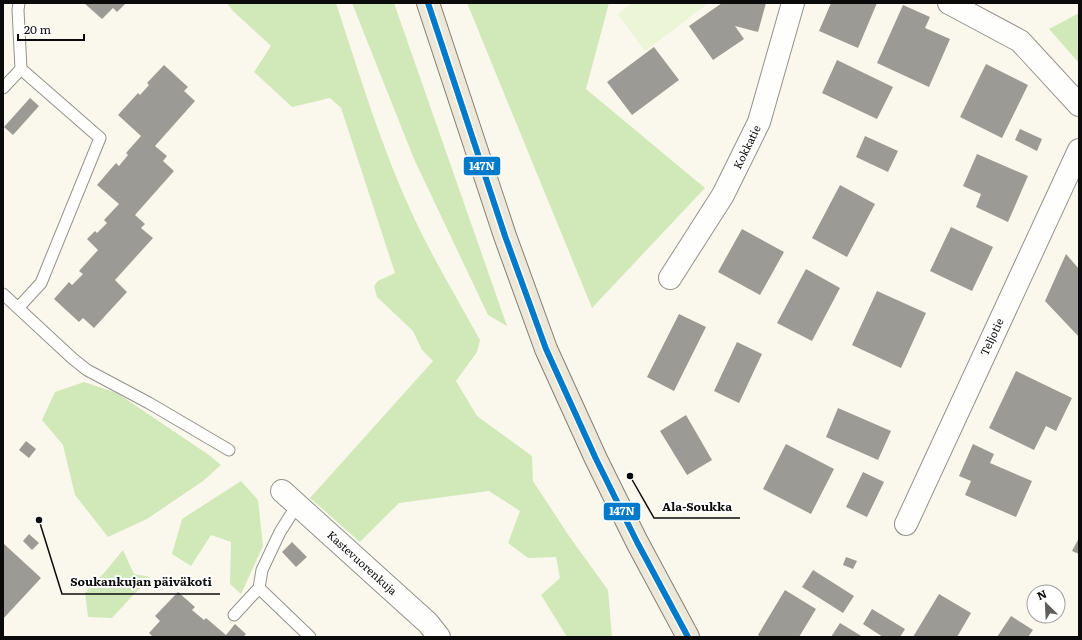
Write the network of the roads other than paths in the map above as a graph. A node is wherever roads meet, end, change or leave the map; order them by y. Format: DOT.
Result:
graph roads {
  1 [pos="19,3"];
  2 [pos="428,3"];
  3 [pos="793,3"];
  4 [pos="949,3"];
  5 [pos="21,70"];
  6 [pos="3,88"];
  7 [pos="1079,105"];
  8 [pos="1079,150"];
  9 [pos="670,278"];
  10 [pos="3,294"];
  11 [pos="18,308"];
  12 [pos="229,450"];
  13 [pos="290,498"];
  14 [pos="906,524"];
  15 [pos="260,588"];
  16 [pos="234,615"];
  17 [pos="310,637"];
  18 [pos="439,637"];
  19 [pos="688,637"];
  1 -- 5 [label="lane"];
  2 -- 19 [label="main road"];
  3 -- 9 [label="street, Kokkatie"];
  4 -- 7 [label="street"];
  5 -- 6 [label="lane"];
  5 -- 11 [label="lane"];
  8 -- 14 [label="street, Teljotie"];
  10 -- 11 [label="lane"];
  11 -- 12 [label="lane"];
  13 -- 15 [label="lane"];
  13 -- 18 [label="street, Kastevuorenkuja"];
  15 -- 16 [label="lane"];
  15 -- 17 [label="lane"];
}
